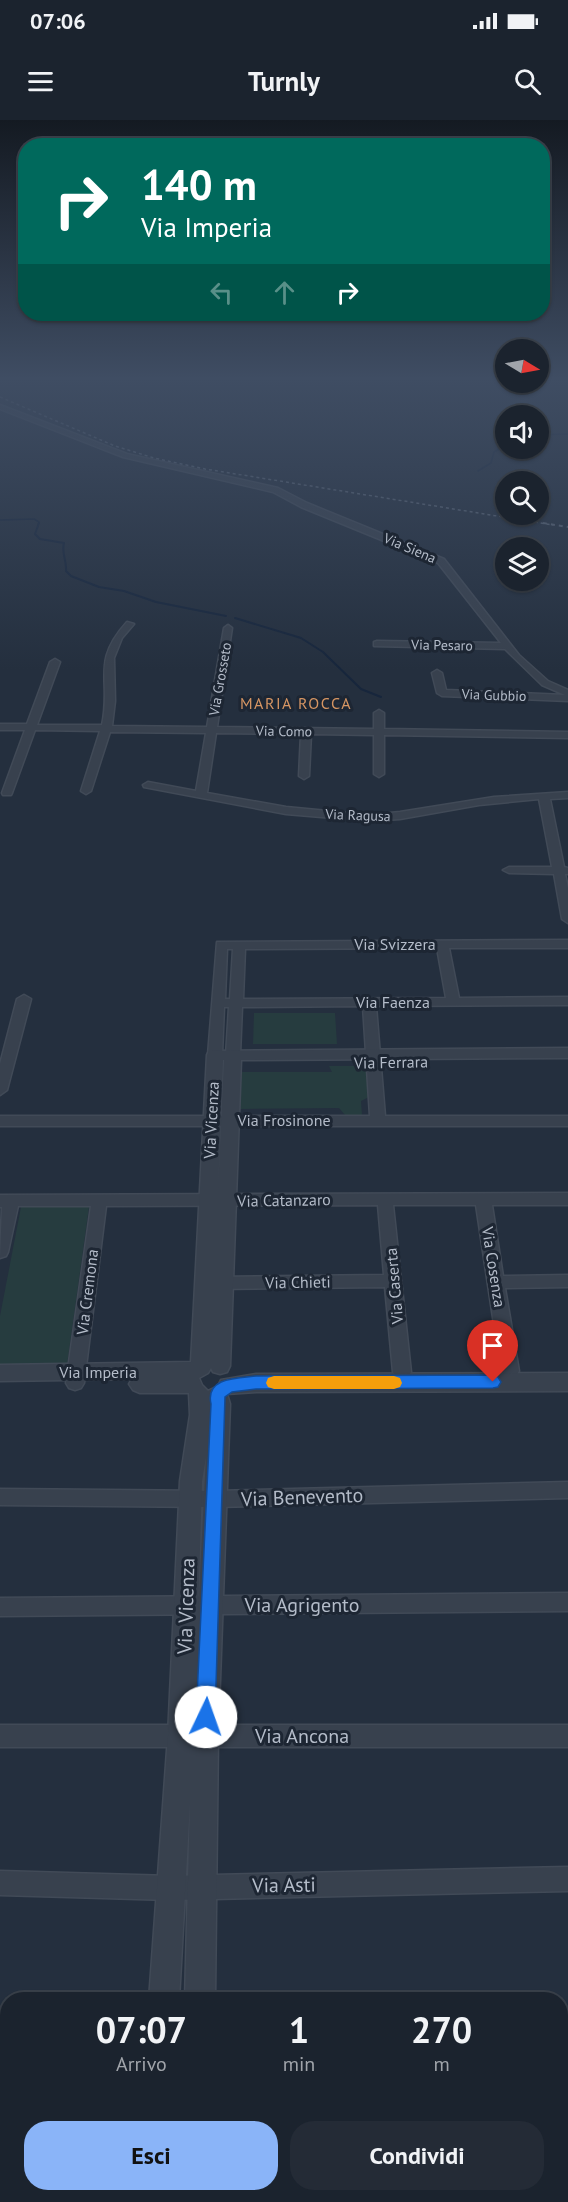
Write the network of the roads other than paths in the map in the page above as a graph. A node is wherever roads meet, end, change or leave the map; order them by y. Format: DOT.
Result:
graph roads {
  1 [pos="210,475"];
  2 [pos="130,624"];
  3 [pos="228,628"];
  4 [pos="376,644"];
  5 [pos="507,646"];
  6 [pos="55,662"];
  7 [pos="437,673"];
  8 [pos="568,693"];
  9 [pos="568,698"];
  10 [pos="379,713"];
  11 [pos="0,727"];
  12 [pos="31,727"];
  13 [pos="106,728"];
  14 [pos="211,730"];
  15 [pos="306,731"];
  16 [pos="379,732"];
  17 [pos="568,735"];
  18 [pos="379,774"];
  19 [pos="304,776"];
  20 [pos="148,786"];
  21 [pos="86,791"];
  22 [pos="7,793"];
  23 [pos="201,795"];
  24 [pos="544,795"];
  25 [pos="568,795"];
  26 [pos="509,870"];
  27 [pos="563,871"];
  28 [pos="568,919"];
  29 [pos="442,944"];
  30 [pos="568,944"];
  31 [pos="221,945"];
  32 [pos="238,945"];
  33 [pos="24,999"];
  34 [pos="568,1001"];
  35 [pos="369,1002"];
  36 [pos="453,1002"];
  37 [pos="217,1003"];
  38 [pos="236,1003"];
  39 [pos="568,1053"];
  40 [pos="374,1058"];
  41 [pos="224,1059"];
  42 [pos="568,1060"];
  43 [pos="0,1090"];
  44 [pos="378,1120"];
  45 [pos="0,1121"];
  46 [pos="221,1121"];
  47 [pos="568,1121"];
  48 [pos="385,1199"];
  49 [pos="483,1199"];
  50 [pos="568,1199"];
  51 [pos="208,1200"];
  52 [pos="5,1201"];
  53 [pos="99,1201"];
  54 [pos="228,1201"];
  55 [pos="0,1252"];
  56 [pos="394,1281"];
  57 [pos="568,1281"];
  58 [pos="497,1282"];
  59 [pos="203,1283"];
  60 [pos="224,1283"];
  61 [pos="510,1371"];
  62 [pos="568,1371"];
  63 [pos="402,1372"];
  64 [pos="0,1373"];
  65 [pos="76,1377"];
  66 [pos="210,1379"];
  67 [pos="568,1382"];
  68 [pos="0,1383"];
  69 [pos="568,1490"];
  70 [pos="0,1497"];
  71 [pos="203,1499"];
  72 [pos="568,1602"];
  73 [pos="198,1605"];
  74 [pos="0,1606"];
  75 [pos="0,1736"];
  76 [pos="193,1736"];
  77 [pos="568,1736"];
  78 [pos="568,1879"];
  79 [pos="0,1882"];
  80 [pos="202,1887"];
  81 [pos="171,1888"];
  82 [pos="164,1992"];
  83 [pos="200,1992"];
  1 -- 5 [label="street, Via Siena"];
  2 -- 13 [label="street"];
  3 -- 14 [label="street, Via Grosseto"];
  4 -- 5 [label="street, Via Pesaro"];
  5 -- 8 [label="street, Via Siena"];
  6 -- 12 [label="street"];
  7 -- 9 [label="street, Via Gubbio"];
  10 -- 16 [label="street"];
  11 -- 12 [label="street, Via Como"];
  12 -- 13 [label="street, Via Como"];
  12 -- 22 [label="street"];
  13 -- 14 [label="street, Via Como"];
  13 -- 21 [label="street"];
  14 -- 15 [label="street, Via Como"];
  14 -- 23 [label="street, Via Grosseto"];
  15 -- 16 [label="street, Via Como"];
  15 -- 19 [label="street"];
  16 -- 17 [label="street, Via Como"];
  16 -- 18 [label="street"];
  20 -- 23 [label="street, Via Ragusa"];
  23 -- 24 [label="street, Via Ragusa"];
  24 -- 25 [label="street, Via Ragusa"];
  24 -- 27 [label="street"];
  26 -- 27 [label="street"];
  27 -- 28 [label="street"];
  29 -- 30 [label="street, Via Svizzera"];
  29 -- 32 [label="street, Via Svizzera"];
  29 -- 36 [label="street"];
  31 -- 32 [label="street, Via Svizzera"];
  31 -- 37 [label="street, Via Vicenza"];
  32 -- 38 [label="street, Via Vicenza"];
  33 -- 43 [label="street"];
  34 -- 36 [label="street, Via Faenza"];
  35 -- 36 [label="street, Via Faenza"];
  35 -- 38 [label="street, Via Faenza"];
  35 -- 40 [label="street"];
  37 -- 38 [label="street, Via Faenza"];
  37 -- 41 [label="street, Via Vicenza"];
  38 -- 41 [label="street, Via Vicenza"];
  39 -- 40 [label="street, Via Ferrara"];
  40 -- 41 [label="street, Via Ferrara"];
  40 -- 42 [label="street, Via Ferrara"];
  40 -- 44 [label="street"];
  41 -- 46 [label="street, Via Vicenza"];
  44 -- 46 [label="street, Via Frosinone"];
  44 -- 47 [label="street, Via Frosinone"];
  45 -- 46 [label="street, Via Frosinone"];
  46 -- 51 [label="street, Via Vicenza"];
  46 -- 54 [label="street, Via Vicenza"];
  48 -- 49 [label="street, Via Catanzaro"];
  48 -- 54 [label="street, Via Catanzaro"];
  48 -- 56 [label="street, Via Caserta"];
  49 -- 50 [label="street, Via Catanzaro"];
  49 -- 58 [label="street, Via Cosenza"];
  51 -- 53 [label="street, Via Catanzaro"];
  51 -- 54 [label="street, Via Catanzaro"];
  51 -- 59 [label="street, Via Vicenza"];
  52 -- 53 [label="street, Via Catanzaro"];
  52 -- 55 [label="street"];
  53 -- 65 [label="street, Via Cremona"];
  54 -- 60 [label="street, Via Vicenza"];
  56 -- 60 [label="street, Via Chieti"];
  56 -- 63 [label="street, Via Caserta"];
  57 -- 58 [label="street"];
  58 -- 61 [label="street, Via Cosenza"];
  59 -- 60 [label="street, Via Chieti"];
  59 -- 66 [label="street, Via Vicenza"];
  60 -- 66 [label="street, Via Vicenza"];
  61 -- 62 [label="street, Via Imperia"];
  61 -- 63 [label="street, Via Imperia"];
  63 -- 66 [label="street, Via Imperia"];
  64 -- 65 [label="street, Via Imperia"];
  65 -- 66 [label="street, Via Imperia"];
  65 -- 68 [label="street, Via Imperia"];
  66 -- 67 [label="street, Via Imperia"];
  66 -- 71 [label="street, Via Vicenza"];
  69 -- 71 [label="street, Via Benevento"];
  70 -- 71 [label="street, Via Benevento"];
  71 -- 73 [label="street, Via Vicenza"];
  72 -- 73 [label="street, Via Agrigento"];
  73 -- 74 [label="street, Via Agrigento"];
  73 -- 76 [label="street, Via Vicenza"];
  75 -- 76 [label="street, Via Ancona"];
  76 -- 77 [label="street, Via Ancona"];
  76 -- 80 [label="street, Via Vicenza"];
  76 -- 81 [label="street, Via Vicenza"];
  78 -- 80 [label="street, Via Asti"];
  79 -- 81 [label="street, Via Asti"];
  80 -- 81 [label="street, Via Asti"];
  80 -- 83 [label="street, Via Vicenza"];
  81 -- 82 [label="street, Via Vicenza"];
}
